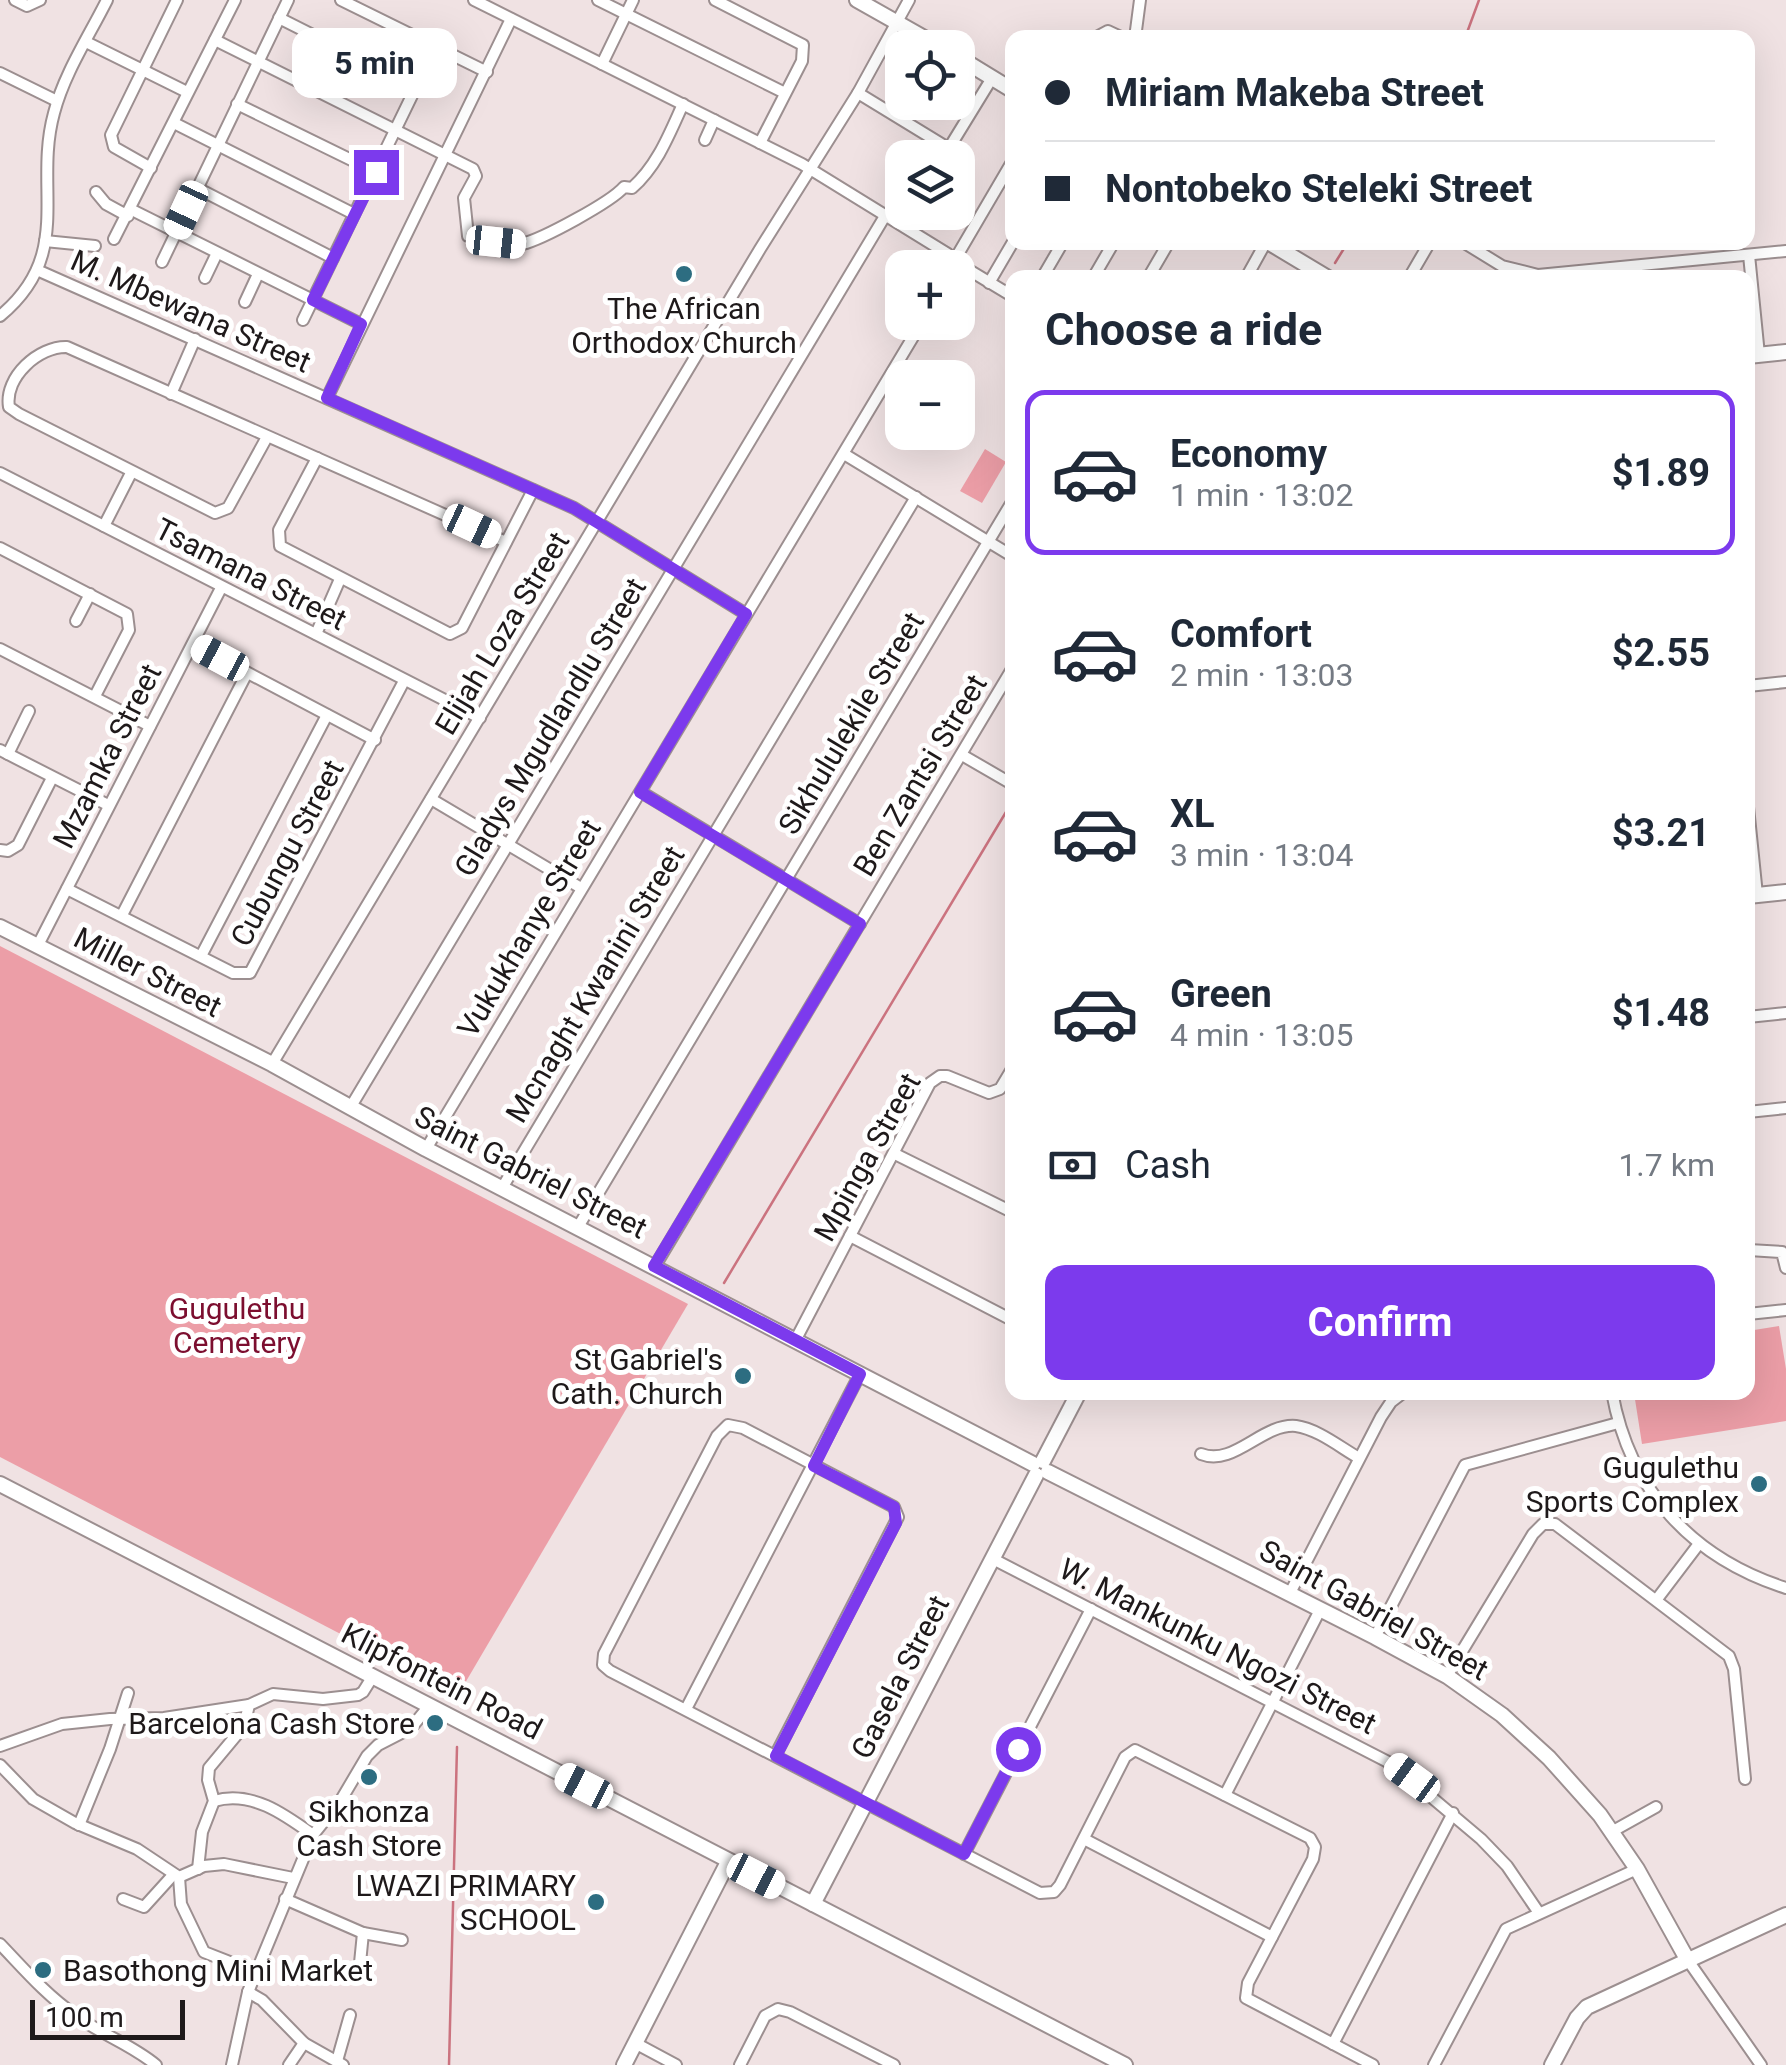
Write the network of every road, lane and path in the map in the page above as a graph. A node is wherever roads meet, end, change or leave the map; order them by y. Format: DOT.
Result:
graph roads {
  1 [pos="15,0"];
  2 [pos="40,0"];
  3 [pos="108,0"];
  4 [pos="177,0"];
  5 [pos="234,0"];
  6 [pos="288,0"];
  7 [pos="341,0"];
  8 [pos="474,0"];
  9 [pos="598,0"];
  10 [pos="633,0"];
  11 [pos="715,0"];
  12 [pos="856,0"];
  13 [pos="909,0"];
  14 [pos="1140,0"];
  15 [pos="626,14"];
  16 [pos="279,18"];
  17 [pos="512,19"];
  18 [pos="898,21"];
  19 [pos="913,30"];
  20 [pos="1137,30"];
  21 [pos="215,40"];
  22 [pos="86,42"];
  23 [pos="436,48"];
  24 [pos="258,62"];
  25 [pos="602,64"];
  26 [pos="975,68"];
  27 [pos="142,69"];
  28 [pos="486,72"];
  29 [pos="0,73"];
  30 [pos="992,78"];
  31 [pos="1005,86"];
  32 [pos="418,88"];
  33 [pos="187,92"];
  34 [pos="785,93"];
  35 [pos="858,93"];
  36 [pos="57,101"];
  37 [pos="237,104"];
  38 [pos="683,104"];
  39 [pos="714,120"];
  40 [pos="174,123"];
  41 [pos="397,129"];
  42 [pos="705,140"];
  43 [pos="927,140"];
  44 [pos="954,140"];
  45 [pos="760,143"];
  46 [pos="216,146"];
  47 [pos="446,154"];
  48 [pos="151,168"];
  49 [pos="810,170"];
  50 [pos="376,172"];
  51 [pos="1005,174"];
  52 [pos="197,188"];
  53 [pos="96,192"];
  54 [pos="130,213"];
  55 [pos="354,214"];
  56 [pos="885,216"];
  57 [pos="907,230"];
  58 [pos="176,232"];
  59 [pos="45,240"];
  60 [pos="115,240"];
  61 [pos="94,246"];
  62 [pos="934,250"];
  63 [pos="961,250"];
  64 [pos="1009,250"];
  65 [pos="1268,250"];
  66 [pos="1283,250"];
  67 [pos="1476,250"];
  68 [pos="1786,252"];
  69 [pos="217,253"];
  70 [pos="1749,255"];
  71 [pos="333,258"];
  72 [pos="162,262"];
  73 [pos="37,270"];
  74 [pos="1252,270"];
  75 [pos="1315,270"];
  76 [pos="1518,270"];
  77 [pos="1591,270"];
  78 [pos="1750,270"];
  79 [pos="258,274"];
  80 [pos="975,275"];
  81 [pos="205,278"];
  82 [pos="990,283"];
  83 [pos="1005,292"];
  84 [pos="313,300"];
  85 [pos="245,302"];
  86 [pos="0,316"];
  87 [pos="303,321"];
  88 [pos="361,324"];
  89 [pos="194,339"];
  90 [pos="911,340"];
  91 [pos="1786,352"];
  92 [pos="1755,356"];
  93 [pos="171,394"];
  94 [pos="327,398"];
  95 [pos="268,437"];
  96 [pos="844,454"];
  97 [pos="316,458"];
  98 [pos="0,473"];
  99 [pos="131,473"];
  100 [pos="533,490"];
  101 [pos="916,497"];
  102 [pos="1005,514"];
  103 [pos="597,523"];
  104 [pos="104,526"];
  105 [pos="506,542"];
  106 [pos="989,542"];
  107 [pos="0,548"];
  108 [pos="1005,552"];
  109 [pos="672,571"];
  110 [pos="340,579"];
  111 [pos="221,588"];
  112 [pos="90,594"];
  113 [pos="746,614"];
  114 [pos="76,621"];
  115 [pos="316,634"];
  116 [pos="194,644"];
  117 [pos="0,649"];
  118 [pos="247,673"];
  119 [pos="404,681"];
  120 [pos="1005,681"];
  121 [pos="1786,682"];
  122 [pos="1755,685"];
  123 [pos="94,696"];
  124 [pos="29,711"];
  125 [pos="327,715"];
  126 [pos="480,718"];
  127 [pos="150,726"];
  128 [pos="375,740"];
  129 [pos="4,752"];
  130 [pos="962,754"];
  131 [pos="52,778"];
  132 [pos="1005,780"];
  133 [pos="640,792"];
  134 [pos="431,799"];
  135 [pos="108,805"];
  136 [pos="712,837"];
  137 [pos="509,844"];
  138 [pos="0,850"];
  139 [pos="786,880"];
  140 [pos="581,888"];
  141 [pos="68,889"];
  142 [pos="1786,892"];
  143 [pos="1755,895"];
  144 [pos="122,915"];
  145 [pos="860,924"];
  146 [pos="0,928"];
  147 [pos="37,946"];
  148 [pos="202,956"];
  149 [pos="1786,1013"];
  150 [pos="1755,1016"];
  151 [pos="272,1064"];
  152 [pos="1005,1080"];
  153 [pos="350,1108"];
  154 [pos="1786,1108"];
  155 [pos="1755,1111"];
  156 [pos="426,1149"];
  157 [pos="895,1154"];
  158 [pos="502,1188"];
  159 [pos="1005,1209"];
  160 [pos="578,1227"];
  161 [pos="850,1236"];
  162 [pos="1755,1250"];
  163 [pos="654,1266"];
  164 [pos="1786,1268"];
  165 [pos="1786,1310"];
  166 [pos="1755,1313"];
  167 [pos="1005,1316"];
  168 [pos="796,1341"];
  169 [pos="860,1374"];
  170 [pos="1075,1400"];
  171 [pos="1395,1400"];
  172 [pos="1614,1400"];
  173 [pos="1618,1423"];
  174 [pos="1200,1454"];
  175 [pos="1360,1458"];
  176 [pos="814,1466"];
  177 [pos="1040,1468"];
  178 [pos="0,1484"];
  179 [pos="1698,1545"];
  180 [pos="993,1559"];
  181 [pos="1786,1588"];
  182 [pos="1290,1593"];
  183 [pos="1657,1599"];
  184 [pos="1091,1609"];
  185 [pos="1320,1610"];
  186 [pos="1375,1637"];
  187 [pos="373,1676"];
  188 [pos="1447,1676"];
  189 [pos="128,1693"];
  190 [pos="1273,1702"];
  191 [pos="249,1705"];
  192 [pos="429,1706"];
  193 [pos="686,1710"];
  194 [pos="120,1718"];
  195 [pos="0,1746"];
  196 [pos="776,1756"];
  197 [pos="0,1765"];
  198 [pos="1744,1779"];
  199 [pos="1225,1795"];
  200 [pos="214,1801"];
  201 [pos="866,1803"];
  202 [pos="1656,1807"];
  203 [pos="1454,1812"];
  204 [pos="80,1825"];
  205 [pos="1613,1832"];
  206 [pos="313,1835"];
  207 [pos="1084,1839"];
  208 [pos="964,1854"];
  209 [pos="728,1862"];
  210 [pos="198,1868"];
  211 [pos="1638,1869"];
  212 [pos="176,1876"];
  213 [pos="293,1878"];
  214 [pos="123,1899"];
  215 [pos="285,1899"];
  216 [pos="813,1904"];
  217 [pos="1540,1912"];
  218 [pos="1785,1919"];
  219 [pos="364,1933"];
  220 [pos="1272,1937"];
  221 [pos="402,1940"];
  222 [pos="0,1944"];
  223 [pos="1687,1958"];
  224 [pos="255,1972"];
  225 [pos="359,1973"];
  226 [pos="248,1992"];
  227 [pos="350,2015"];
  228 [pos="304,2043"];
  229 [pos="635,2043"];
  230 [pos="1333,2044"];
  231 [pos="340,2063"];
  232 [pos="156,2065"];
  233 [pos="232,2065"];
  234 [pos="289,2065"];
  235 [pos="624,2065"];
  236 [pos="676,2065"];
  237 [pos="740,2065"];
  238 [pos="894,2065"];
  239 [pos="1125,2065"];
  240 [pos="1374,2065"];
  241 [pos="1434,2065"];
  242 [pos="1552,2065"];
  243 [pos="1761,2065"];
  1 -- 2 [label="street"];
  3 -- 22 [label="street"];
  4 -- 27 [label="street"];
  5 -- 21 [label="street"];
  6 -- 16 [label="street"];
  7 -- 23 [label="street"];
  8 -- 17 [label="street"];
  9 -- 15 [label="street"];
  10 -- 15 [label="street"];
  11 -- 34 [label="street"];
  12 -- 18 [label="street"];
  13 -- 18 [label="street, Elijah Loza Street"];
  14 -- 20 [label="street"];
  15 -- 25 [label="street"];
  15 -- 34 [label="street"];
  16 -- 24 [label="street"];
  16 -- 32 [label="street"];
  17 -- 25 [label="street"];
  17 -- 28 [label="street"];
  18 -- 19 [label="street"];
  18 -- 35 [label="street, Elijah Loza Street"];
  21 -- 24 [label="street"];
  21 -- 33 [label="street"];
  22 -- 27 [label="street"];
  22 -- 36 [label="street"];
  23 -- 28 [label="street"];
  23 -- 32 [label="street"];
  24 -- 37 [label="street"];
  24 -- 41 [label="street"];
  25 -- 38 [label="street"];
  26 -- 30 [label="street"];
  27 -- 33 [label="street"];
  27 -- 48 [label="street"];
  28 -- 47 [label="street"];
  29 -- 36 [label="street"];
  30 -- 31 [label="street"];
  30 -- 44 [label="street"];
  32 -- 41 [label="street"];
  33 -- 40 [label="street"];
  34 -- 45 [label="street"];
  35 -- 43 [label="street"];
  35 -- 49 [label="street, Elijah Loza Street"];
  36 -- 59 [label="street"];
  37 -- 46 [label="street"];
  37 -- 50 [label="street"];
  38 -- 39 [label="street"];
  38 -- 47 [label="street"];
  39 -- 42 [label="street"];
  39 -- 45 [label="street"];
  40 -- 46 [label="street"];
  40 -- 48 [label="street"];
  41 -- 47 [label="street"];
  41 -- 50 [label="street"];
  45 -- 49 [label="street"];
  46 -- 52 [label="street"];
  46 -- 55 [label="street"];
  47 -- 88 [label="street"];
  48 -- 54 [label="street"];
  49 -- 56 [label="street"];
  49 -- 103 [label="street, Elijah Loza Street"];
  50 -- 55 [label="street"];
  51 -- 63 [label="street"];
  52 -- 58 [label="street"];
  52 -- 71 [label="street"];
  53 -- 54 [label="street"];
  54 -- 58 [label="street"];
  54 -- 60 [label="street"];
  55 -- 71 [label="street"];
  56 -- 109 [label="street, Gladys Mgudlandlu Street"];
  57 -- 62 [label="street"];
  58 -- 69 [label="street"];
  58 -- 72 [label="street"];
  59 -- 61 [label="street"];
  59 -- 73 [label="street"];
  64 -- 82 [label="street"];
  65 -- 74 [label="street"];
  66 -- 75 [label="street"];
  67 -- 76 [label="street"];
  68 -- 70 [label="street"];
  69 -- 79 [label="street"];
  69 -- 81 [label="street"];
  70 -- 77 [label="street"];
  70 -- 78 [label="street"];
  71 -- 84 [label="street"];
  73 -- 86 [label="street"];
  73 -- 89 [label="street, M. Mbewana Street"];
  79 -- 84 [label="street"];
  79 -- 85 [label="street"];
  80 -- 82 [label="street"];
  82 -- 83 [label="street"];
  84 -- 87 [label="street"];
  84 -- 88 [label="street"];
  88 -- 94 [label="street"];
  89 -- 93 [label="street"];
  89 -- 94 [label="street, M. Mbewana Street"];
  90 -- 96 [label="street, Vukukhanye Street"];
  91 -- 92 [label="street"];
  93 -- 95 [label="street"];
  93 -- 99 [label="street"];
  94 -- 100 [label="street, M. Mbewana Street"];
  95 -- 97 [label="street"];
  95 -- 99 [label="street"];
  96 -- 101 [label="street"];
  96 -- 113 [label="street, Vukukhanye Street"];
  97 -- 105 [label="street"];
  97 -- 110 [label="street"];
  98 -- 104 [label="street, Tsamana Street"];
  99 -- 104 [label="street"];
  100 -- 103 [label="street, M. Mbewana Street"];
  100 -- 105 [label="street"];
  101 -- 106 [label="street"];
  101 -- 136 [label="street, Mcnaght Kwanini Street"];
  102 -- 106 [label="street, Sikhululekile Street"];
  103 -- 109 [label="street, M. Mbewana Street"];
  103 -- 126 [label="street, Elijah Loza Street"];
  104 -- 111 [label="street, Tsamana Street"];
  105 -- 110 [label="street"];
  106 -- 108 [label="street"];
  106 -- 139 [label="street, Sikhululekile Street"];
  107 -- 112 [label="street"];
  109 -- 113 [label="street, M. Mbewana Street"];
  109 -- 137 [label="street, Gladys Mgudlandlu Street"];
  110 -- 115 [label="street"];
  111 -- 115 [label="street, Tsamana Street"];
  111 -- 116 [label="street, Mzamka Street"];
  112 -- 114 [label="street"];
  112 -- 123 [label="street"];
  113 -- 133 [label="street, Vukukhanye Street"];
  115 -- 119 [label="street, Tsamana Street"];
  116 -- 118 [label="street"];
  116 -- 127 [label="street, Mzamka Street"];
  117 -- 123 [label="street"];
  118 -- 125 [label="street"];
  118 -- 144 [label="street"];
  119 -- 126 [label="street, Tsamana Street"];
  119 -- 128 [label="street, Cubungu Street"];
  120 -- 130 [label="street, Ben Zantsi Street"];
  121 -- 122 [label="street"];
  123 -- 127 [label="street"];
  124 -- 129 [label="street"];
  125 -- 128 [label="street"];
  125 -- 148 [label="street"];
  126 -- 134 [label="street, Elijah Loza Street"];
  127 -- 135 [label="street, Mzamka Street"];
  128 -- 148 [label="street, Cubungu Street"];
  129 -- 131 [label="street"];
  130 -- 132 [label="street"];
  130 -- 145 [label="street, Ben Zantsi Street"];
  131 -- 135 [label="street"];
  131 -- 138 [label="street"];
  133 -- 136 [label="street"];
  133 -- 140 [label="street, Vukukhanye Street"];
  134 -- 137 [label="street"];
  134 -- 151 [label="street, Elijah Loza Street"];
  135 -- 141 [label="street, Mzamka Street"];
  136 -- 139 [label="street"];
  136 -- 158 [label="street, Mcnaght Kwanini Street"];
  137 -- 140 [label="street"];
  137 -- 153 [label="street, Gladys Mgudlandlu Street"];
  139 -- 145 [label="street"];
  139 -- 160 [label="street, Sikhululekile Street"];
  140 -- 156 [label="street, Vukukhanye Street"];
  141 -- 144 [label="street, Cubungu Street"];
  141 -- 147 [label="street, Mzamka Street"];
  142 -- 143 [label="street"];
  144 -- 148 [label="street, Cubungu Street"];
  145 -- 163 [label="street, Ben Zantsi Street"];
  146 -- 147 [label="street, Miller Street"];
  147 -- 151 [label="street, Miller Street"];
  149 -- 150 [label="street"];
  151 -- 153 [label="street, Saint Gabriel Street"];
  152 -- 157 [label="street, Mpinga Street"];
  153 -- 156 [label="street, Saint Gabriel Street"];
  154 -- 155 [label="street"];
  156 -- 158 [label="street, Saint Gabriel Street"];
  157 -- 159 [label="street"];
  157 -- 161 [label="street, Mpinga Street"];
  158 -- 160 [label="street, Saint Gabriel Street"];
  160 -- 163 [label="street, Saint Gabriel Street"];
  161 -- 167 [label="street"];
  161 -- 168 [label="street, Mpinga Street"];
  162 -- 164 [label="street"];
  163 -- 168 [label="street, Saint Gabriel Street"];
  165 -- 166 [label="street"];
  168 -- 169 [label="street, Saint Gabriel Street"];
  169 -- 176 [label="street"];
  169 -- 177 [label="street, Saint Gabriel Street"];
  170 -- 177 [label="street, Gasela Street"];
  171 -- 175 [label="street"];
  172 -- 173 [label="street"];
  173 -- 179 [label="street"];
  173 -- 186 [label="street"];
  174 -- 175 [label="street"];
  175 -- 182 [label="street"];
  176 -- 193 [label="street"];
  176 -- 193 [label="street"];
  176 -- 196 [label="street"];
  177 -- 180 [label="street, Gasela Street"];
  177 -- 182 [label="street, Saint Gabriel Street"];
  178 -- 187 [label="street, Klipfontein Road"];
  179 -- 181 [label="street"];
  179 -- 183 [label="street"];
  180 -- 184 [label="street, W. Mankunku Ngozi Street"];
  180 -- 201 [label="street, Gasela Street"];
  182 -- 185 [label="street, Saint Gabriel Street"];
  183 -- 188 [label="street"];
  183 -- 198 [label="street"];
  184 -- 190 [label="street, W. Mankunku Ngozi Street"];
  184 -- 208 [label="street"];
  185 -- 186 [label="street, Saint Gabriel Street"];
  185 -- 190 [label="street"];
  186 -- 188 [label="street, Saint Gabriel Street"];
  187 -- 191 [label="street"];
  187 -- 192 [label="street, Klipfontein Road"];
  188 -- 205 [label="street, Saint Gabriel Street"];
  189 -- 194 [label="street"];
  190 -- 199 [label="street"];
  190 -- 203 [label="street, W. Mankunku Ngozi Street"];
  191 -- 194 [label="street"];
  191 -- 200 [label="street"];
  192 -- 206 [label="street"];
  192 -- 209 [label="street, Klipfontein Road"];
  193 -- 196 [label="street"];
  194 -- 195 [label="street"];
  194 -- 204 [label="street"];
  196 -- 201 [label="street"];
  197 -- 204 [label="street"];
  199 -- 207 [label="street"];
  199 -- 220 [label="street"];
  200 -- 206 [label="street"];
  200 -- 210 [label="street"];
  201 -- 208 [label="street"];
  201 -- 216 [label="street, Gasela Street"];
  202 -- 205 [label="street"];
  203 -- 217 [label="street, W. Mankunku Ngozi Street"];
  203 -- 230 [label="street"];
  204 -- 212 [label="street"];
  205 -- 211 [label="street, Saint Gabriel Street"];
  206 -- 213 [label="street"];
  207 -- 208 [label="street"];
  207 -- 220 [label="street"];
  209 -- 216 [label="street, Klipfontein Road"];
  209 -- 229 [label="street"];
  210 -- 212 [label="street"];
  210 -- 213 [label="street"];
  211 -- 217 [label="street"];
  211 -- 223 [label="street, Saint Gabriel Street"];
  212 -- 214 [label="street"];
  212 -- 224 [label="street"];
  213 -- 215 [label="street"];
  215 -- 219 [label="street"];
  215 -- 224 [label="street"];
  216 -- 239 [label="street, Klipfontein Road"];
  217 -- 241 [label="street"];
  218 -- 223 [label="street"];
  219 -- 221 [label="street"];
  219 -- 225 [label="street"];
  220 -- 230 [label="street"];
  222 -- 232 [label="street"];
  223 -- 242 [label="street"];
  223 -- 243 [label="street"];
  224 -- 226 [label="street"];
  226 -- 228 [label="street"];
  226 -- 233 [label="street"];
  227 -- 231 [label="street"];
  228 -- 231 [label="street"];
  228 -- 234 [label="street"];
  229 -- 235 [label="street"];
  229 -- 236 [label="street"];
  230 -- 240 [label="street"];
  237 -- 238 [label="street"];
}
